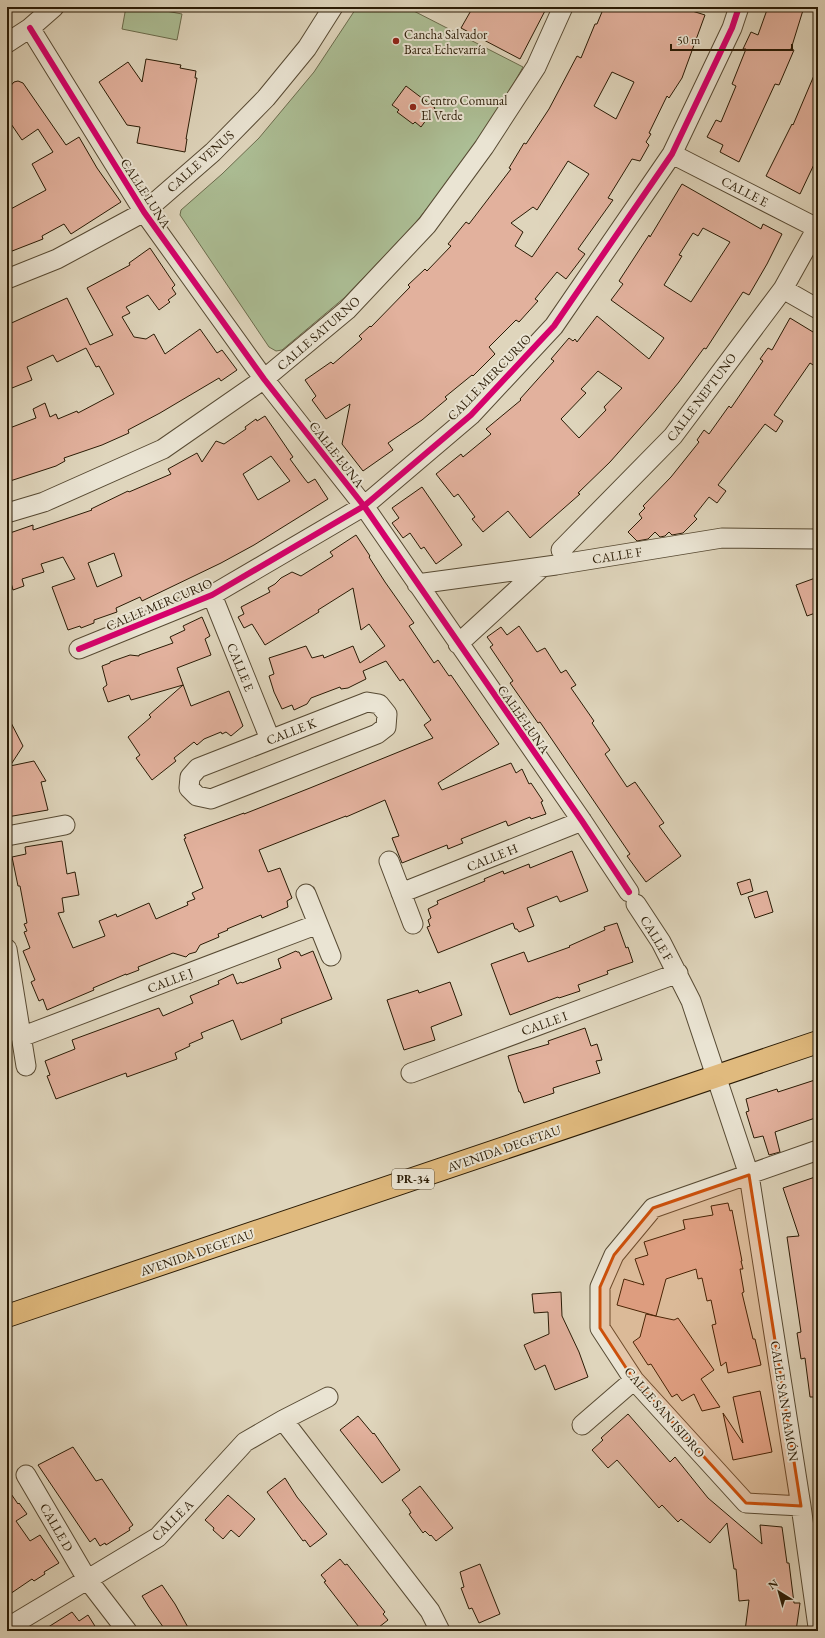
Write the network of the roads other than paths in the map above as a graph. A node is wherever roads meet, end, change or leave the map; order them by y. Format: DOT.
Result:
graph roads {
  1 [pos="54,7"];
  2 [pos="333,7"];
  3 [pos="563,7"];
  4 [pos="739,7"];
  5 [pos="30,28"];
  6 [pos="7,43"];
  7 [pos="672,154"];
  8 [pos="144,212"];
  9 [pos="817,227"];
  10 [pos="7,279"];
  11 [pos="783,289"];
  12 [pos="818,309"];
  13 [pos="264,379"];
  14 [pos="364,506"];
  15 [pos="7,513"];
  16 [pos="818,539"];
  17 [pos="561,550"];
  18 [pos="542,567"];
  19 [pos="417,584"];
  20 [pos="212,595"];
  21 [pos="458,644"];
  22 [pos="79,649"];
  23 [pos="270,739"];
  24 [pos="582,821"];
  25 [pos="65,825"];
  26 [pos="7,836"];
  27 [pos="389,862"];
  28 [pos="401,893"];
  29 [pos="306,894"];
  30 [pos="633,898"];
  31 [pos="318,924"];
  32 [pos="413,924"];
  33 [pos="7,949"];
  34 [pos="331,956"];
  35 [pos="678,973"];
  36 [pos="21,1037"];
  37 [pos="818,1042"];
  38 [pos="26,1066"];
  39 [pos="410,1073"];
  40 [pos="716,1076"];
  41 [pos="818,1150"];
  42 [pos="749,1175"];
  43 [pos="7,1316"];
  44 [pos="634,1380"];
  45 [pos="328,1397"];
  46 [pos="283,1420"];
  47 [pos="582,1425"];
  48 [pos="26,1474"];
  49 [pos="801,1506"];
  50 [pos="87,1579"];
  51 [pos="818,1627"];
  52 [pos="7,1628"];
  53 [pos="127,1631"];
  54 [pos="440,1631"];
  1 -- 5 [label="street"];
  2 -- 8 [label="street, CALLE VENUS"];
  3 -- 13 [label="street, CALLE SATURNO"];
  4 -- 7 [label="street, CALLE MERCURIO"];
  5 -- 6 [label="street"];
  5 -- 8 [label="street, CALLE LUNA"];
  7 -- 9 [label="street, CALLE E"];
  7 -- 14 [label="street, CALLE MERCURIO"];
  8 -- 10 [label="street, CALLE VENUS"];
  8 -- 13 [label="street, CALLE LUNA"];
  9 -- 11 [label="street, CALLE NEPTUNO"];
  11 -- 12 [label="street"];
  11 -- 17 [label="street, CALLE NEPTUNO"];
  13 -- 14 [label="street, CALLE LUNA"];
  13 -- 15 [label="street, CALLE SATURNO"];
  14 -- 19 [label="street, CALLE LUNA"];
  14 -- 20 [label="street, CALLE MERCURIO"];
  16 -- 18 [label="street, CALLE F"];
  18 -- 19 [label="street, CALLE F"];
  18 -- 21 [label="street"];
  19 -- 21 [label="street, CALLE LUNA"];
  20 -- 22 [label="street, CALLE MERCURIO"];
  20 -- 23 [label="street, CALLE E"];
  21 -- 24 [label="street, CALLE LUNA"];
  23 -- 23 [label="street, CALLE K"];
  24 -- 28 [label="street, CALLE H"];
  24 -- 30 [label="street, CALLE LUNA"];
  25 -- 26 [label="street"];
  27 -- 28 [label="street"];
  28 -- 32 [label="street"];
  29 -- 31 [label="street"];
  30 -- 35 [label="street, CALLE F"];
  31 -- 34 [label="street"];
  31 -- 36 [label="street, CALLE J"];
  33 -- 36 [label="street"];
  35 -- 39 [label="street, CALLE I"];
  35 -- 40 [label="street, CALLE F"];
  36 -- 38 [label="street"];
  37 -- 40 [label="main road, AVENIDA DEGETAU / PR-34"];
  40 -- 42 [label="street, CALLE SAN RAMÓN"];
  40 -- 43 [label="main road, AVENIDA DEGETAU / PR-34"];
  41 -- 42 [label="street, CALLE SAN ISIDRO"];
  42 -- 44 [label="street, CALLE SAN ISIDRO"];
  42 -- 49 [label="street, CALLE SAN RAMÓN"];
  44 -- 47 [label="street"];
  44 -- 49 [label="street, CALLE SAN ISIDRO"];
  45 -- 46 [label="street, CALLE A"];
  46 -- 50 [label="street, CALLE A"];
  46 -- 54 [label="street"];
  48 -- 50 [label="street, CALLE D"];
  49 -- 51 [label="street, CALLE SAN RAMÓN"];
  50 -- 52 [label="street, CALLE A"];
  50 -- 53 [label="street, CALLE D"];
}
